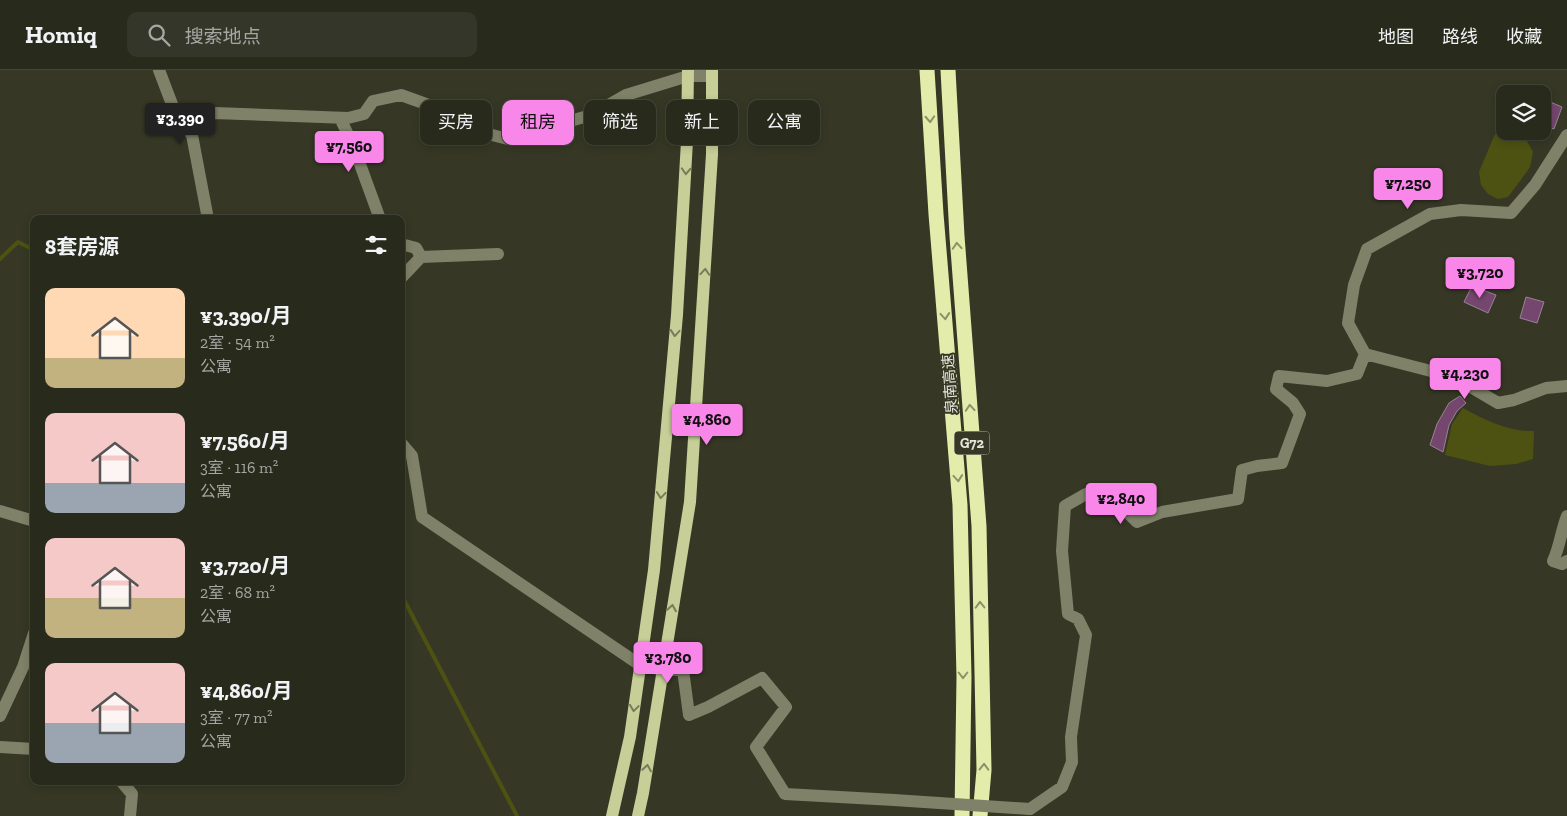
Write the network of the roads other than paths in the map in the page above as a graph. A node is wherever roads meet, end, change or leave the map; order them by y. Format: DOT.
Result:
graph roads {
  1 [pos="159,70"];
  2 [pos="927,70"];
  3 [pos="948,70"];
  4 [pos="688,73"];
  5 [pos="712,73"];
  6 [pos="340,118"];
  7 [pos="185,127"];
  8 [pos="1567,135"];
  9 [pos="207,215"];
  10 [pos="379,215"];
  11 [pos="405,245"];
  12 [pos="498,254"];
  13 [pos="421,256"];
  14 [pos="405,274"];
  15 [pos="1365,354"];
  16 [pos="1567,386"];
  17 [pos="405,448"];
  18 [pos="0,511"];
  19 [pos="1567,516"];
  20 [pos="30,519"];
  21 [pos="1567,561"];
  22 [pos="30,645"];
  23 [pos="640,665"];
  24 [pos="662,670"];
  25 [pos="0,716"];
  26 [pos="0,747"];
  27 [pos="30,750"];
  28 [pos="124,785"];
  29 [pos="130,816"];
  30 [pos="612,816"];
  31 [pos="638,816"];
  32 [pos="962,816"];
  33 [pos="980,816"];
  1 -- 7 [label="street"];
  2 -- 32 [label="highway, 泉南高速 / G72, one-way"];
  33 -- 3 [label="highway, 泉南高速 / G72, one-way"];
  4 -- 5 [label="street"];
  4 -- 6 [label="street"];
  4 -- 23 [label="main road, one-way"];
  24 -- 5 [label="main road, one-way"];
  6 -- 7 [label="street"];
  6 -- 10 [label="street"];
  7 -- 9 [label="street"];
  8 -- 15 [label="street"];
  11 -- 13 [label="street"];
  12 -- 13 [label="street"];
  13 -- 14 [label="street"];
  15 -- 16 [label="street"];
  15 -- 24 [label="street, bridge"];
  17 -- 23 [label="street"];
  18 -- 20 [label="street"];
  19 -- 21 [label="street"];
  22 -- 25 [label="street"];
  23 -- 24 [label="street"];
  23 -- 30 [label="main road, one-way"];
  31 -- 24 [label="main road, one-way"];
  26 -- 27 [label="street"];
  28 -- 29 [label="street"];
}
